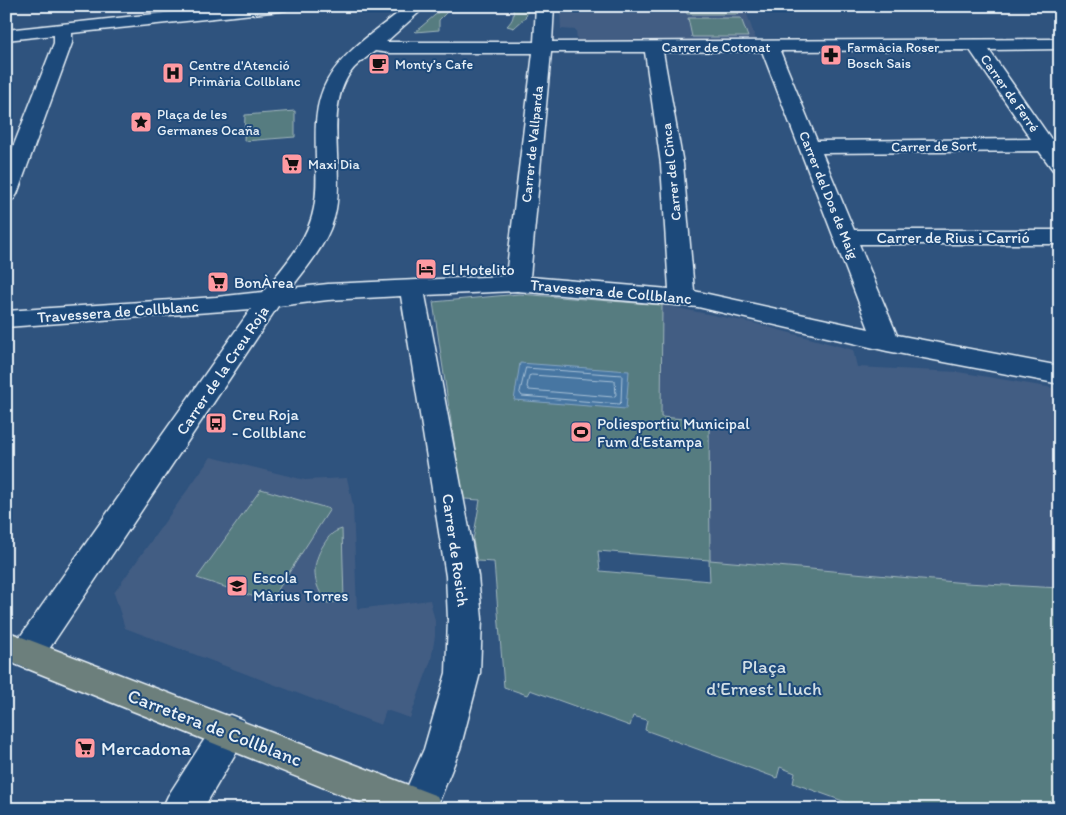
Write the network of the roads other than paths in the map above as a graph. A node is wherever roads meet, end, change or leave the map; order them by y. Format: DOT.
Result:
graph roads {
  1 [pos="280,6"];
  2 [pos="418,6"];
  3 [pos="545,6"];
  4 [pos="178,12"];
  5 [pos="63,28"];
  6 [pos="6,35"];
  7 [pos="1060,44"];
  8 [pos="372,45"];
  9 [pos="976,45"];
  10 [pos="542,47"];
  11 [pos="769,47"];
  12 [pos="653,48"];
  13 [pos="1052,145"];
  14 [pos="809,147"];
  15 [pos="1060,166"];
  16 [pos="6,194"];
  17 [pos="846,237"];
  18 [pos="1060,237"];
  19 [pos="517,283"];
  20 [pos="412,288"];
  21 [pos="682,296"];
  22 [pos="271,298"];
  23 [pos="6,319"];
  24 [pos="887,342"];
  25 [pos="1060,375"];
  26 [pos="17,649"];
  27 [pos="230,732"];
  28 [pos="421,808"];
  29 [pos="181,809"];
  1 -- 4 [label="street"];
  2 -- 8 [label="street, Carrer de la Creu Roja"];
  3 -- 10 [label="street, Carrer de Vallparda"];
  4 -- 5 [label="street"];
  5 -- 6 [label="street"];
  5 -- 16 [label="street"];
  7 -- 9 [label="street, Carrer de Cotonat"];
  8 -- 10 [label="street, Carrer de Cotonat"];
  8 -- 22 [label="street, Carrer de la Creu Roja"];
  9 -- 11 [label="street, Carrer de Cotonat"];
  9 -- 13 [label="street, Carrer de Ferré"];
  10 -- 12 [label="street, Carrer de Cotonat"];
  10 -- 19 [label="street, Carrer de Vallparda"];
  11 -- 12 [label="street, Carrer de Cotonat"];
  11 -- 14 [label="street, Carrer del Dos de Maig"];
  12 -- 21 [label="street, Carrer del Cinca"];
  13 -- 14 [label="street, Carrer de Sort"];
  13 -- 15 [label="street, Carrer de Ferré"];
  14 -- 17 [label="street, Carrer del Dos de Maig"];
  17 -- 18 [label="street, Carrer de Rius i Carrió"];
  17 -- 24 [label="street, Carrer del Dos de Maig"];
  19 -- 20 [label="street, Travessera de Collblanc"];
  19 -- 21 [label="street, Travessera de Collblanc"];
  20 -- 22 [label="street, Travessera de Collblanc"];
  20 -- 28 [label="street, Carrer de Rosich"];
  21 -- 24 [label="street, Travessera de Collblanc"];
  22 -- 23 [label="street, Travessera de Collblanc"];
  22 -- 26 [label="street, Carrer de la Creu Roja"];
  24 -- 25 [label="street, Travessera de Collblanc"];
  26 -- 27 [label="main road, Carretera de Collblanc"];
  27 -- 28 [label="main road, Carretera de Collblanc"];
  27 -- 29 [label="street"];
}
